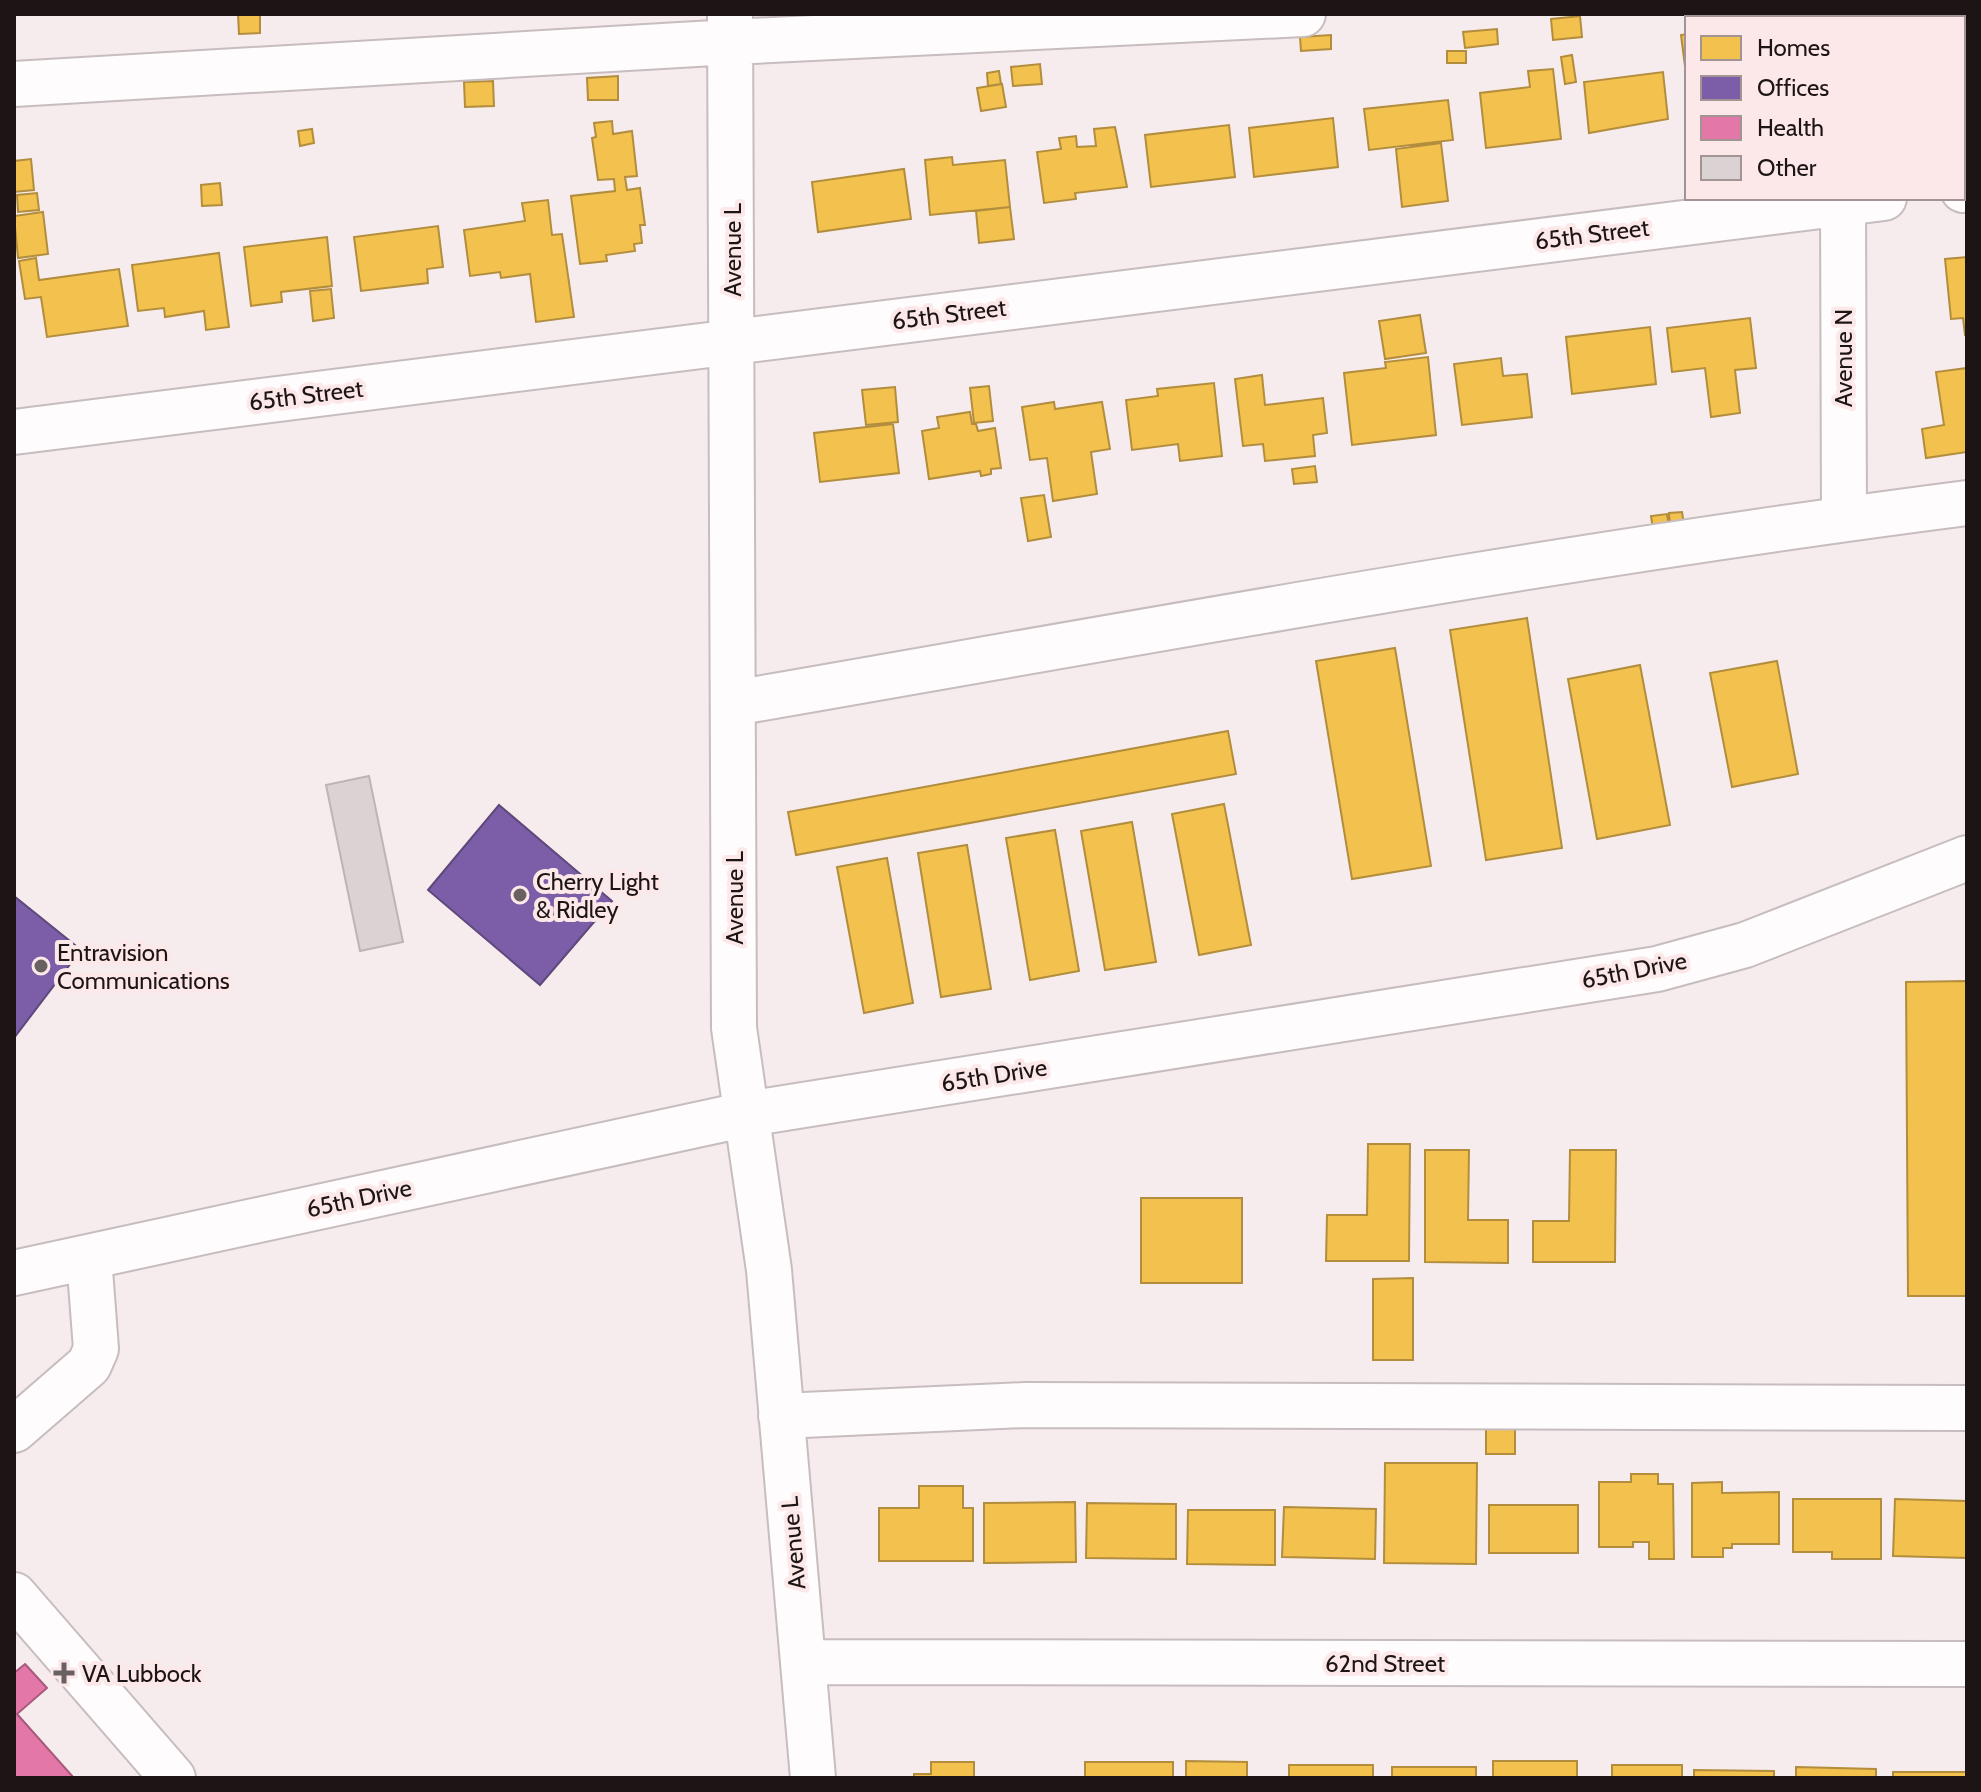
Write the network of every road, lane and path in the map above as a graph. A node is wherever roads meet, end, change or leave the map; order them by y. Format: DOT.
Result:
graph roads {
  1 [pos="1303,14"];
  2 [pos="730,28"];
  3 [pos="14,84"];
  4 [pos="1848,200"];
  5 [pos="1856,200"];
  6 [pos="733,341"];
  7 [pos="14,432"];
  8 [pos="1967,503"];
  9 [pos="1844,518"];
  10 [pos="734,703"];
  11 [pos="1967,858"];
  12 [pos="747,1114"];
  13 [pos="89,1257"];
  14 [pos="14,1273"];
  15 [pos="1967,1408"];
  16 [pos="781,1416"];
  17 [pos="14,1430"];
  18 [pos="14,1595"];
  19 [pos="803,1662"];
  20 [pos="1967,1664"];
  21 [pos="173,1778"];
  22 [pos="813,1778"];
  1 -- 2 [label="street"];
  2 -- 3 [label="street"];
  2 -- 6 [label="street, Avenue L"];
  4 -- 6 [label="street, 65th Street"];
  5 -- 9 [label="street, Avenue N"];
  6 -- 7 [label="street, 65th Street"];
  6 -- 10 [label="street, Avenue L"];
  8 -- 9 [label="street"];
  9 -- 10 [label="street"];
  10 -- 12 [label="street, Avenue L"];
  11 -- 12 [label="street, 65th Drive"];
  12 -- 13 [label="street, 65th Drive"];
  12 -- 16 [label="street, Avenue L"];
  13 -- 14 [label="street, 65th Drive"];
  13 -- 17 [label="street"];
  15 -- 16 [label="street"];
  16 -- 19 [label="street, Avenue L"];
  18 -- 21 [label="street"];
  19 -- 20 [label="street, 62nd Street"];
  19 -- 22 [label="street, Avenue L"];
}
